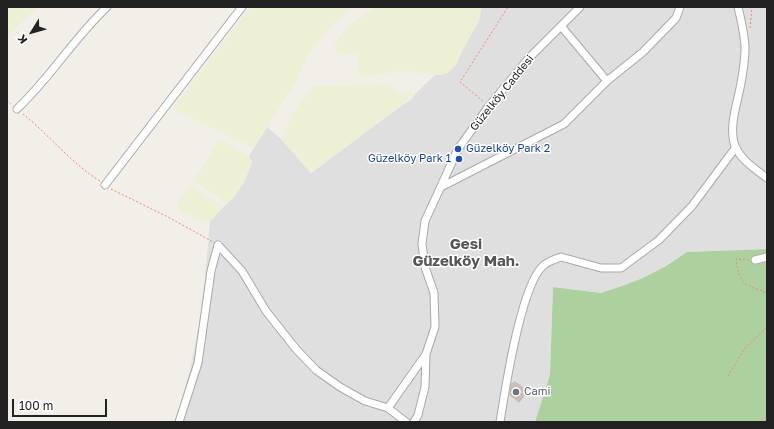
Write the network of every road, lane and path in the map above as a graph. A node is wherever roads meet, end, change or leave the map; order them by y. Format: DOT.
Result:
graph roads {
  1 [pos="107,7"];
  2 [pos="242,7"];
  3 [pos="508,7"];
  4 [pos="580,7"];
  5 [pos="680,7"];
  6 [pos="738,7"];
  7 [pos="752,7"];
  8 [pos="561,26"];
  9 [pos="750,28"];
  10 [pos="607,81"];
  11 [pos="7,101"];
  12 [pos="488,106"];
  13 [pos="17,109"];
  14 [pos="736,147"];
  15 [pos="767,178"];
  16 [pos="105,185"];
  17 [pos="441,187"];
  18 [pos="218,245"];
  19 [pos="767,257"];
  20 [pos="755,260"];
  21 [pos="767,293"];
  22 [pos="767,327"];
  23 [pos="426,354"];
  24 [pos="728,376"];
  25 [pos="388,408"];
  26 [pos="179,422"];
  27 [pos="406,422"];
  28 [pos="414,422"];
  29 [pos="500,422"];
  1 -- 13 [label="street"];
  2 -- 16 [label="street"];
  3 -- 12 [label="path"];
  4 -- 8 [label="street, Güzelköy Caddesi"];
  5 -- 10 [label="street"];
  6 -- 14 [label="street"];
  7 -- 9 [label="path"];
  8 -- 10 [label="street"];
  8 -- 12 [label="street, Güzelköy Caddesi"];
  10 -- 17 [label="street"];
  11 -- 13 [label="path"];
  12 -- 17 [label="street, Güzelköy Caddesi"];
  13 -- 16 [label="path"];
  14 -- 15 [label="street"];
  14 -- 29 [label="street"];
  16 -- 18 [label="path"];
  17 -- 23 [label="street, Güzelköy Caddesi"];
  18 -- 25 [label="street"];
  18 -- 26 [label="street"];
  19 -- 20 [label="street"];
  20 -- 21 [label="path"];
  22 -- 24 [label="path"];
  23 -- 25 [label="street"];
  23 -- 28 [label="street, Güzelköy Caddesi"];
  25 -- 27 [label="street"];
}
